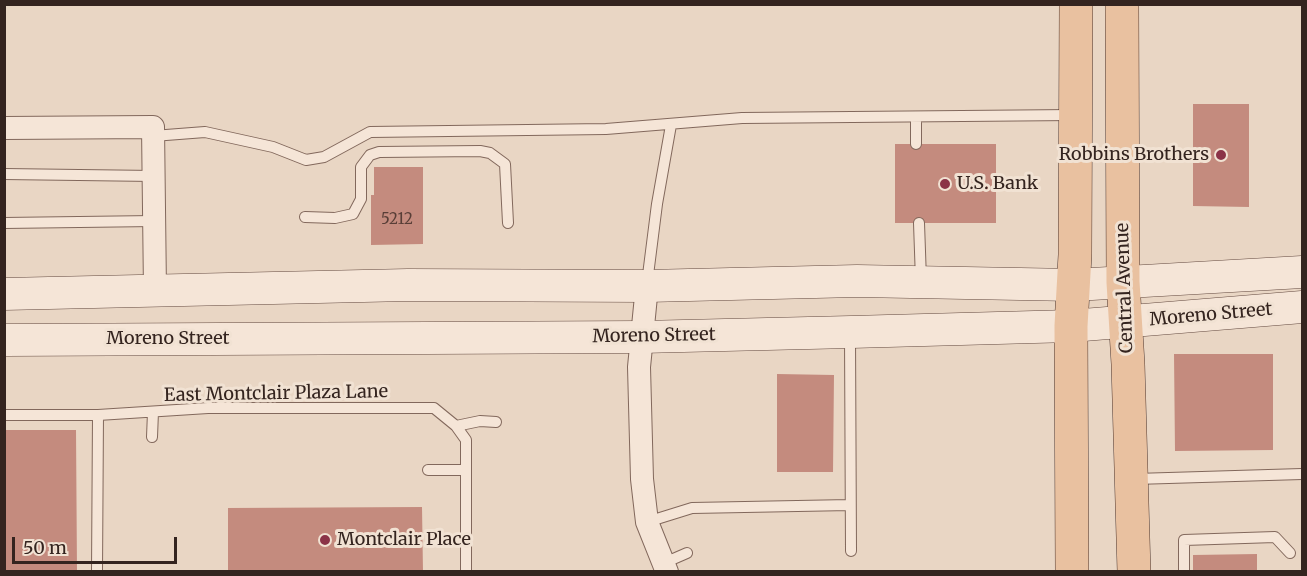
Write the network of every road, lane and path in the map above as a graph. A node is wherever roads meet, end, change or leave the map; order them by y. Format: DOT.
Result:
graph roads {
  1 [pos="1076,4"];
  2 [pos="1122,4"];
  3 [pos="1076,115"];
  4 [pos="916,117"];
  5 [pos="671,125"];
  6 [pos="4,128"];
  7 [pos="153,131"];
  8 [pos="916,144"];
  9 [pos="4,174"];
  10 [pos="154,176"];
  11 [pos="305,217"];
  12 [pos="154,221"];
  13 [pos="4,223"];
  14 [pos="508,223"];
  15 [pos="919,223"];
  16 [pos="1302,272"];
  17 [pos="1123,282"];
  18 [pos="922,283"];
  19 [pos="1074,285"];
  20 [pos="647,286"];
  21 [pos="155,291"];
  22 [pos="4,294"];
  23 [pos="1302,307"];
  24 [pos="1125,321"];
  25 [pos="1071,326"];
  26 [pos="850,332"];
  27 [pos="641,337"];
  28 [pos="4,340"];
  29 [pos="153,412"];
  30 [pos="4,415"];
  31 [pos="98,415"];
  32 [pos="496,422"];
  33 [pos="456,426"];
  34 [pos="152,437"];
  35 [pos="428,470"];
  36 [pos="466,470"];
  37 [pos="1302,474"];
  38 [pos="1131,479"];
  39 [pos="850,505"];
  40 [pos="647,522"];
  41 [pos="850,551"];
  42 [pos="687,553"];
  43 [pos="1290,553"];
  44 [pos="666,567"];
  45 [pos="97,572"];
  46 [pos="466,572"];
  47 [pos="1072,572"];
  48 [pos="1134,572"];
  49 [pos="1184,572"];
  1 -- 3 [label="main road"];
  2 -- 17 [label="main road, Central Avenue"];
  3 -- 4 [label="lane"];
  3 -- 19 [label="main road"];
  4 -- 5 [label="lane"];
  4 -- 8 [label="lane"];
  5 -- 7 [label="lane"];
  5 -- 20 [label="lane"];
  6 -- 7 [label="street"];
  7 -- 10 [label="street"];
  9 -- 10 [label="lane"];
  10 -- 12 [label="street"];
  11 -- 14 [label="lane"];
  12 -- 13 [label="lane"];
  12 -- 21 [label="street"];
  15 -- 18 [label="lane"];
  16 -- 17 [label="street, Moreno Street"];
  17 -- 19 [label="street, Moreno Street"];
  17 -- 24 [label="main road, Central Avenue"];
  18 -- 19 [label="street, Moreno Street"];
  18 -- 20 [label="street, Moreno Street"];
  19 -- 25 [label="main road"];
  20 -- 21 [label="street, Moreno Street"];
  20 -- 27 [label="street"];
  21 -- 22 [label="street, Moreno Street"];
  23 -- 24 [label="street, Moreno Street"];
  24 -- 25 [label="street, Moreno Street"];
  24 -- 38 [label="main road, Central Avenue"];
  25 -- 26 [label="street, Moreno Street"];
  25 -- 47 [label="main road"];
  26 -- 27 [label="street, Moreno Street"];
  26 -- 39 [label="lane"];
  27 -- 28 [label="street, Moreno Street"];
  27 -- 40 [label="street"];
  29 -- 31 [label="lane, East Montclair Plaza Lane"];
  29 -- 33 [label="lane, East Montclair Plaza Lane"];
  29 -- 34 [label="lane"];
  30 -- 31 [label="lane, East Montclair Plaza Lane"];
  31 -- 45 [label="lane"];
  32 -- 33 [label="lane"];
  33 -- 36 [label="lane"];
  35 -- 36 [label="lane"];
  36 -- 46 [label="lane"];
  37 -- 38 [label="lane"];
  38 -- 48 [label="main road, Central Avenue"];
  39 -- 40 [label="lane"];
  39 -- 41 [label="lane"];
  40 -- 44 [label="street"];
  42 -- 44 [label="lane"];
  43 -- 49 [label="lane"];
}
